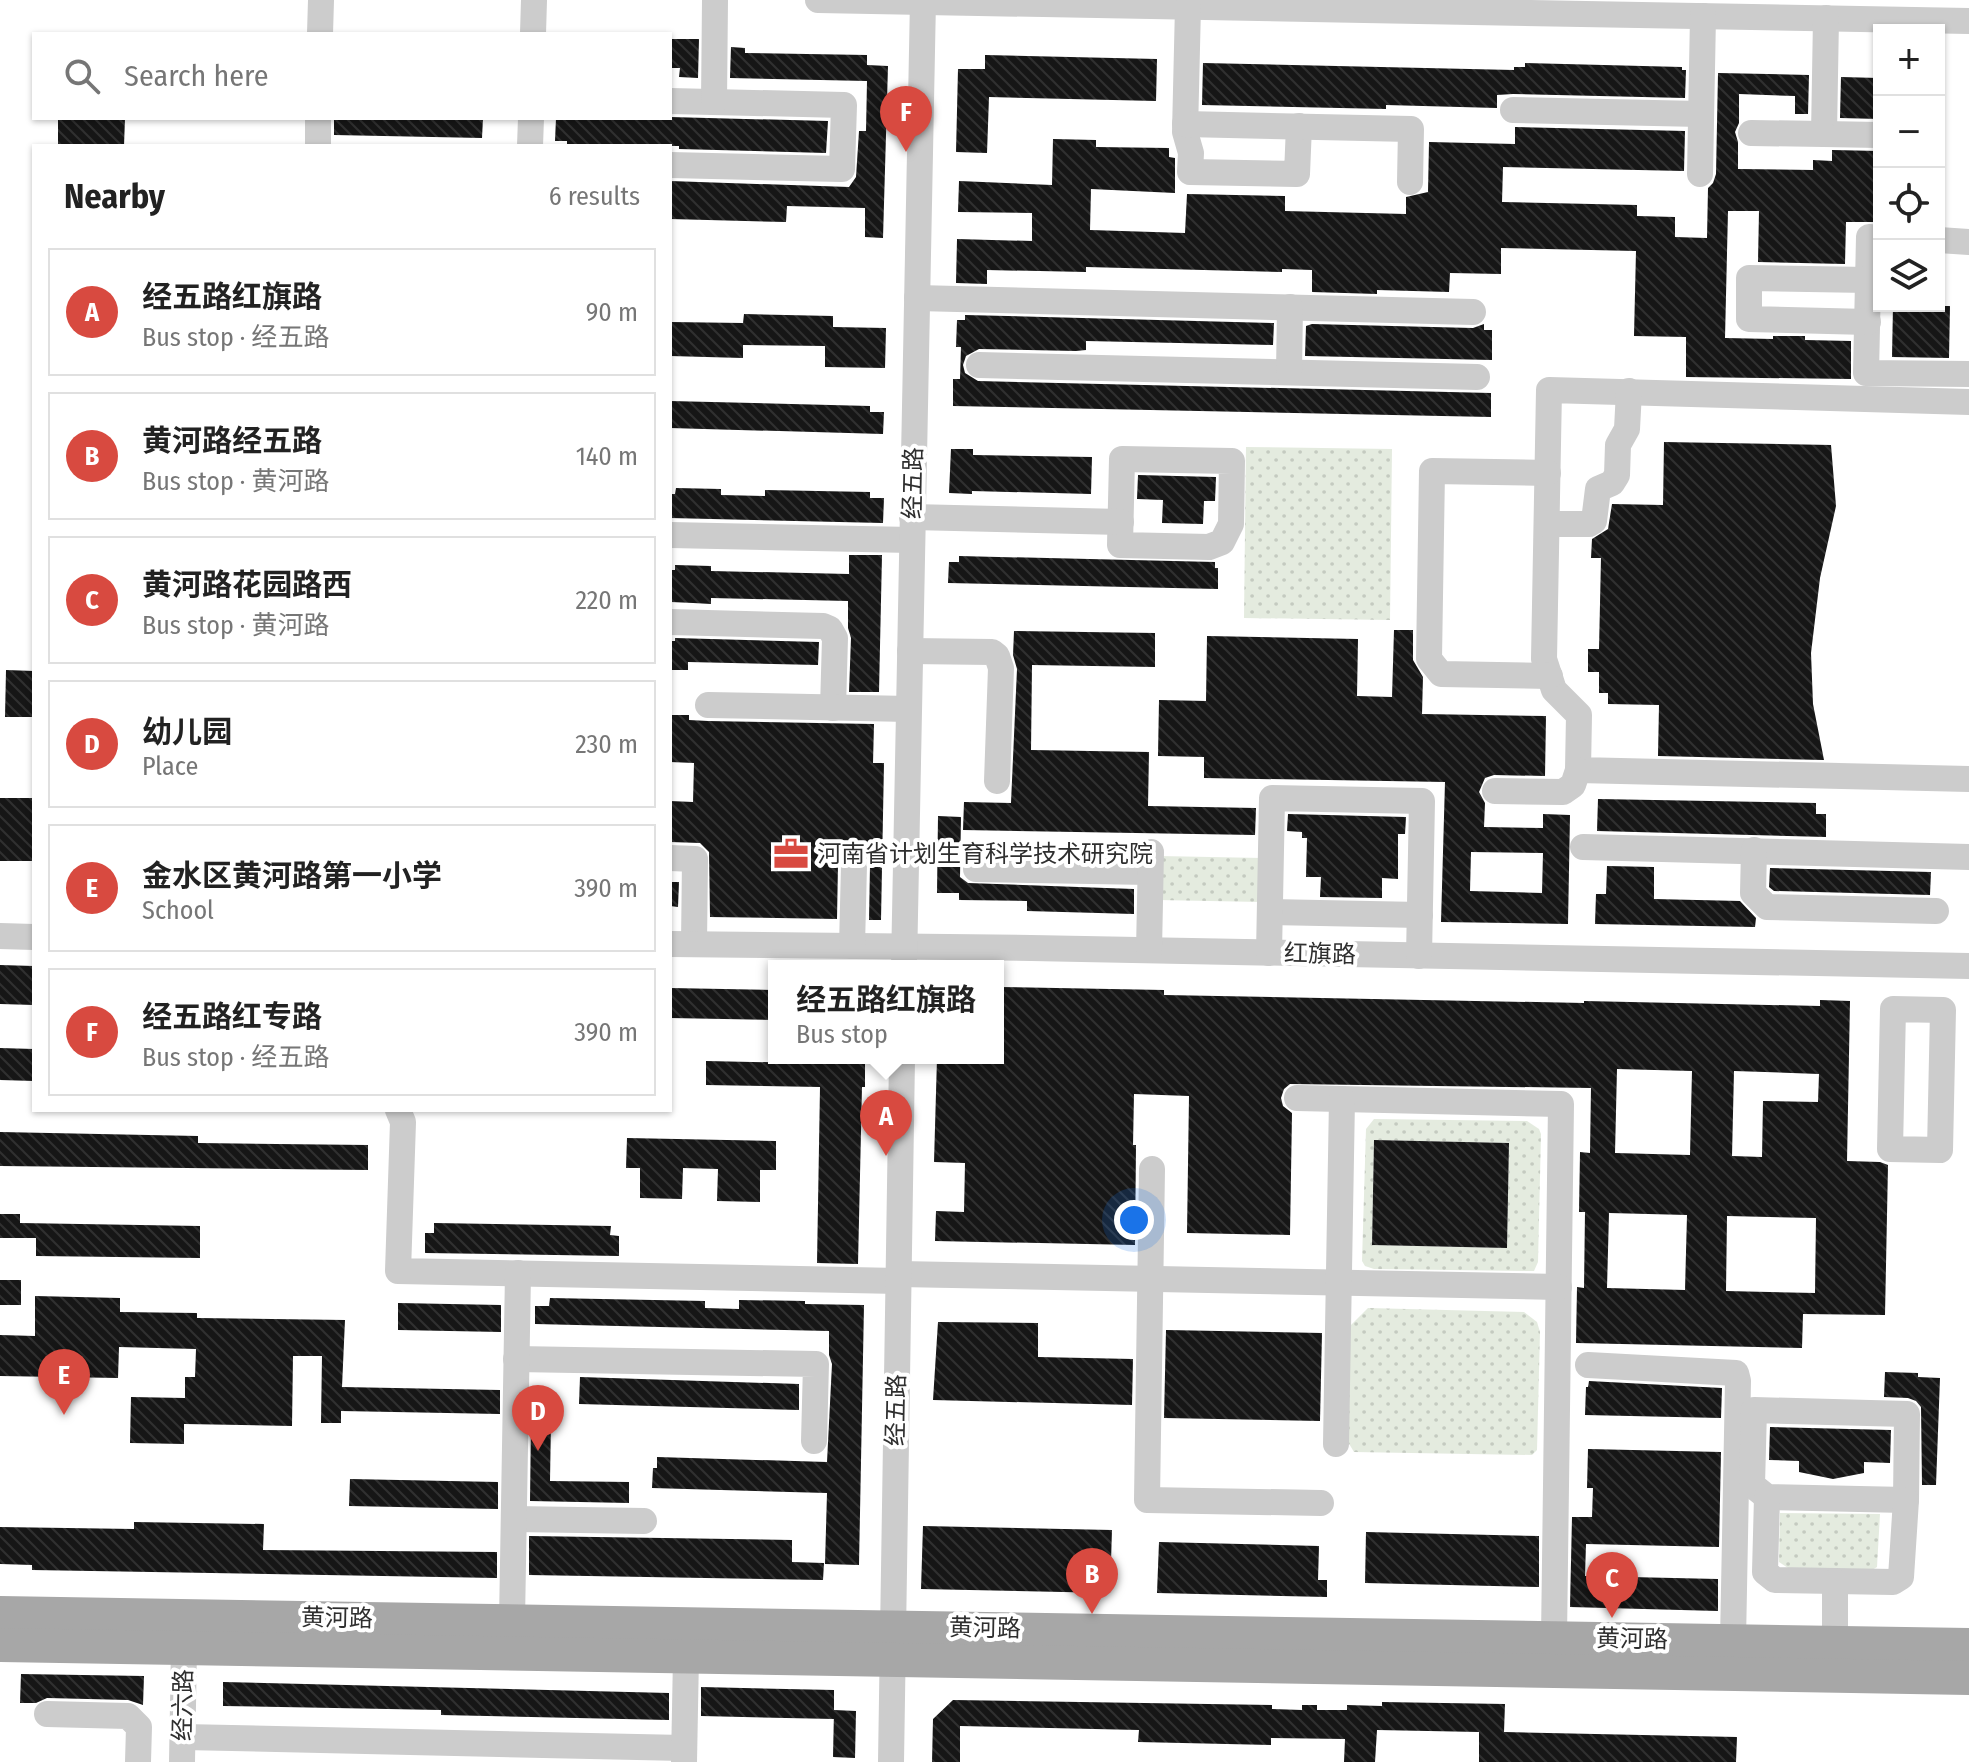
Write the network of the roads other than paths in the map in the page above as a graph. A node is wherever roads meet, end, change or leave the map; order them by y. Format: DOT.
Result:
graph roads {
  1 [pos="321,0"];
  2 [pos="534,0"];
  3 [pos="715,0"];
  4 [pos="818,0"];
  5 [pos="922,1"];
  6 [pos="1192,4"];
  7 [pos="1492,6"];
  8 [pos="1789,9"];
  9 [pos="1909,10"];
  10 [pos="1703,16"];
  11 [pos="1826,18"];
  12 [pos="1969,21"];
  13 [pos="320,32"];
  14 [pos="533,32"];
  15 [pos="672,101"];
  16 [pos="714,102"];
  17 [pos="1513,110"];
  18 [pos="1701,114"];
  19 [pos="318,120"];
  20 [pos="531,120"];
  21 [pos="1185,124"];
  22 [pos="1299,126"];
  23 [pos="1751,133"];
  24 [pos="1824,134"];
  25 [pos="1873,135"];
  26 [pos="318,144"];
  27 [pos="530,144"];
  28 [pos="672,165"];
  29 [pos="1700,174"];
  30 [pos="1410,182"];
  31 [pos="1873,237"];
  32 [pos="1945,240"];
  33 [pos="1969,242"];
  34 [pos="1868,280"];
  35 [pos="917,298"];
  36 [pos="1290,307"];
  37 [pos="1473,312"];
  38 [pos="1868,322"];
  39 [pos="979,365"];
  40 [pos="1289,372"];
  41 [pos="1969,374"];
  42 [pos="1477,377"];
  43 [pos="1629,391"];
  44 [pos="1969,402"];
  45 [pos="1548,473"];
  46 [pos="1121,522"];
  47 [pos="1547,524"];
  48 [pos="912,529"];
  49 [pos="672,535"];
  50 [pos="672,622"];
  51 [pos="910,651"];
  52 [pos="1550,676"];
  53 [pos="708,705"];
  54 [pos="833,708"];
  55 [pos="909,709"];
  56 [pos="1578,770"];
  57 [pos="1969,779"];
  58 [pos="997,781"];
  59 [pos="1495,791"];
  60 [pos="1583,847"];
  61 [pos="1754,850"];
  62 [pos="1969,857"];
  63 [pos="672,858"];
  64 [pos="854,865"];
  65 [pos="976,869"];
  66 [pos="1936,911"];
  67 [pos="1270,912"];
  68 [pos="1420,915"];
  69 [pos="0,936"];
  70 [pos="32,937"];
  71 [pos="682,944"];
  72 [pos="852,946"];
  73 [pos="1149,950"];
  74 [pos="1269,953"];
  75 [pos="904,956"];
  76 [pos="1419,956"];
  77 [pos="1969,966"];
  78 [pos="1893,1009"];
  79 [pos="902,1064"];
  80 [pos="1297,1098"];
  81 [pos="1342,1099"];
  82 [pos="399,1112"];
  83 [pos="1152,1169"];
  84 [pos="518,1273"];
  85 [pos="899,1277"];
  86 [pos="1150,1279"];
  87 [pos="1339,1283"];
  88 [pos="1559,1287"];
  89 [pos="516,1359"];
  90 [pos="1588,1365"];
  91 [pos="814,1441"];
  92 [pos="1336,1444"];
  93 [pos="1767,1497"];
  94 [pos="1906,1500"];
  95 [pos="1321,1503"];
  96 [pos="514,1519"];
  97 [pos="644,1521"];
  98 [pos="1835,1581"];
  99 [pos="0,1613"];
  100 [pos="512,1621"];
  101 [pos="1554,1638"];
  102 [pos="1733,1641"];
  103 [pos="892,1643"];
  104 [pos="1835,1643"];
  105 [pos="0,1645"];
  106 [pos="1969,1645"];
  107 [pos="184,1648"];
  108 [pos="686,1656"];
  109 [pos="1969,1678"];
  110 [pos="47,1714"];
  111 [pos="182,1750"];
  112 [pos="684,1755"];
  113 [pos="138,1762"];
  114 [pos="891,1762"];
  1 -- 13 [label="street"];
  2 -- 14 [label="street"];
  3 -- 16 [label="street"];
  4 -- 5 [label="street"];
  5 -- 6 [label="street"];
  5 -- 35 [label="street, 经五路"];
  6 -- 7 [label="street"];
  6 -- 21 [label="street"];
  7 -- 10 [label="street"];
  8 -- 10 [label="street"];
  8 -- 11 [label="street"];
  9 -- 11 [label="street"];
  9 -- 12 [label="street"];
  10 -- 18 [label="street"];
  11 -- 24 [label="street"];
  15 -- 16 [label="street"];
  16 -- 28 [label="street"];
  17 -- 18 [label="street"];
  18 -- 29 [label="street"];
  19 -- 26 [label="street"];
  20 -- 27 [label="street"];
  21 -- 22 [label="street"];
  21 -- 22 [label="street"];
  22 -- 30 [label="street"];
  23 -- 24 [label="street"];
  24 -- 25 [label="street"];
  31 -- 34 [label="street"];
  32 -- 33 [label="street"];
  34 -- 38 [label="street"];
  34 -- 38 [label="street"];
  35 -- 36 [label="street"];
  35 -- 48 [label="street, 经五路"];
  36 -- 37 [label="street"];
  36 -- 40 [label="street"];
  38 -- 41 [label="street"];
  39 -- 40 [label="street"];
  40 -- 42 [label="street"];
  43 -- 44 [label="street"];
  43 -- 45 [label="street"];
  43 -- 47 [label="street"];
  45 -- 47 [label="street"];
  45 -- 52 [label="street"];
  46 -- 46 [label="street"];
  46 -- 48 [label="street"];
  47 -- 52 [label="street"];
  48 -- 49 [label="street"];
  48 -- 51 [label="street, 经五路"];
  50 -- 54 [label="street"];
  51 -- 55 [label="street, 经五路"];
  51 -- 58 [label="street"];
  52 -- 56 [label="street"];
  53 -- 54 [label="street"];
  54 -- 55 [label="street"];
  55 -- 75 [label="street, 经五路"];
  56 -- 57 [label="street"];
  56 -- 59 [label="street"];
  60 -- 61 [label="street"];
  61 -- 62 [label="street"];
  61 -- 66 [label="street"];
  63 -- 71 [label="street"];
  64 -- 72 [label="street"];
  65 -- 73 [label="street"];
  67 -- 68 [label="street"];
  67 -- 68 [label="street"];
  67 -- 74 [label="street"];
  68 -- 76 [label="street"];
  69 -- 70 [label="street"];
  71 -- 72 [label="street, 红旗路"];
  72 -- 75 [label="street, 红旗路"];
  73 -- 74 [label="street, 红旗路"];
  73 -- 75 [label="street, 红旗路"];
  74 -- 76 [label="street, 红旗路"];
  76 -- 77 [label="street, 红旗路"];
  78 -- 78 [label="street"];
  79 -- 85 [label="street, 经五路"];
  80 -- 81 [label="street"];
  81 -- 87 [label="street"];
  81 -- 88 [label="street"];
  82 -- 84 [label="street"];
  83 -- 86 [label="street"];
  84 -- 85 [label="street"];
  84 -- 89 [label="street"];
  85 -- 86 [label="street"];
  85 -- 103 [label="street, 经五路"];
  86 -- 87 [label="street"];
  86 -- 95 [label="street"];
  87 -- 88 [label="street"];
  87 -- 92 [label="street"];
  88 -- 101 [label="street"];
  89 -- 91 [label="street"];
  89 -- 96 [label="street"];
  90 -- 102 [label="street"];
  93 -- 94 [label="street"];
  93 -- 94 [label="street"];
  93 -- 98 [label="street"];
  94 -- 98 [label="street"];
  96 -- 97 [label="street"];
  96 -- 100 [label="street"];
  98 -- 104 [label="street"];
  99 -- 100 [label="main road, 黄河路"];
  100 -- 103 [label="main road, 黄河路"];
  101 -- 102 [label="main road, 黄河路"];
  101 -- 103 [label="main road, 黄河路"];
  102 -- 104 [label="main road, 黄河路"];
  103 -- 108 [label="main road, 黄河路"];
  103 -- 109 [label="main road, 黄河路"];
  103 -- 114 [label="street, 经五路"];
  104 -- 106 [label="main road, 黄河路"];
  105 -- 107 [label="main road, 黄河路"];
  107 -- 108 [label="main road, 黄河路"];
  107 -- 111 [label="street, 经六路"];
  108 -- 112 [label="street"];
  110 -- 113 [label="street"];
  111 -- 112 [label="street"];
}
